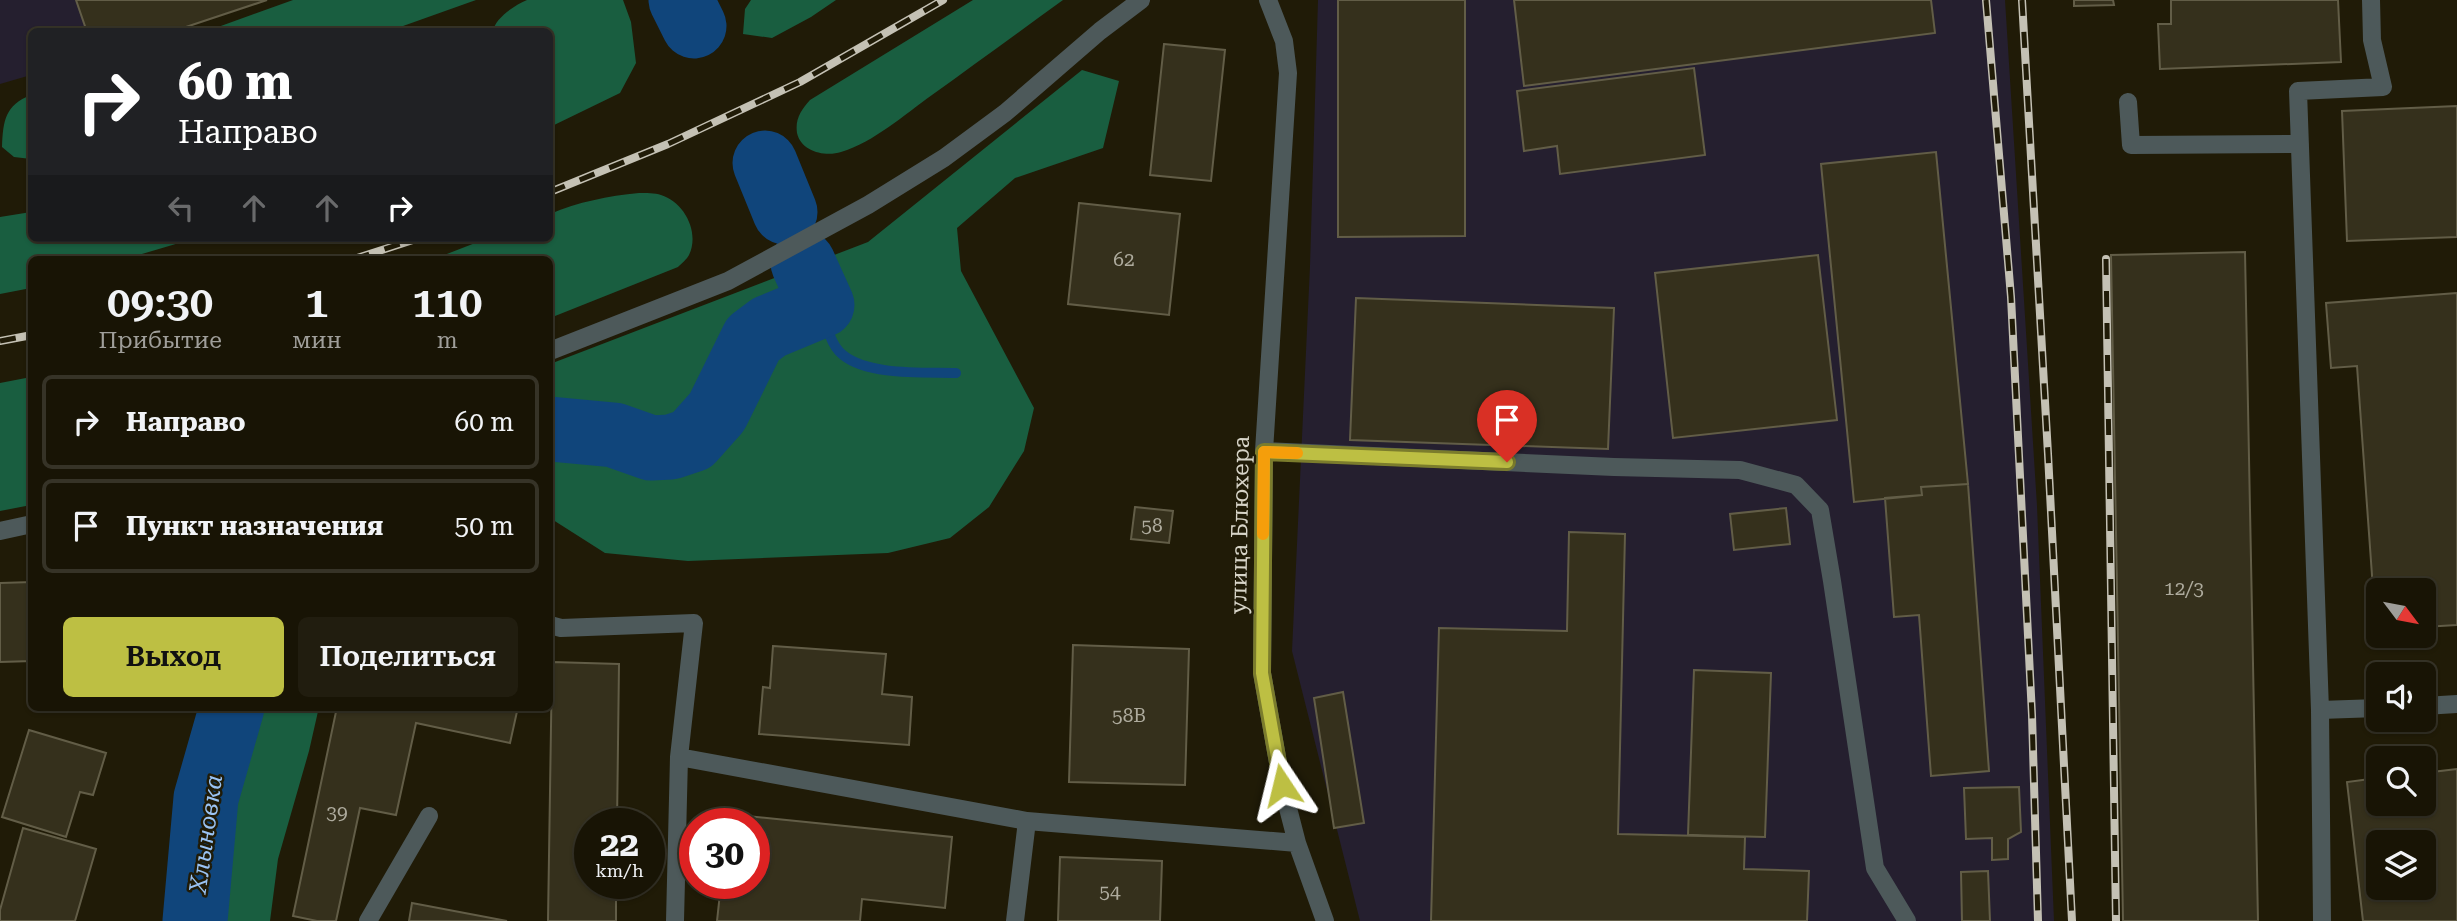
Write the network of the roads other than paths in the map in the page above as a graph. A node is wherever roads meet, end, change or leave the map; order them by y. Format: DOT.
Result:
graph roads {
  1 [pos="1141,0"];
  2 [pos="1268,0"];
  3 [pos="2371,0"];
  4 [pos="2128,102"];
  5 [pos="2300,144"];
  6 [pos="553,350"];
  7 [pos="1264,452"];
  8 [pos="28,525"];
  9 [pos="0,531"];
  10 [pos="553,626"];
  11 [pos="2457,704"];
  12 [pos="2436,705"];
  13 [pos="2366,708"];
  14 [pos="2320,710"];
  15 [pos="679,757"];
  16 [pos="429,816"];
  17 [pos="1027,821"];
  18 [pos="1297,843"];
  19 [pos="368,921"];
  20 [pos="675,921"];
  21 [pos="1015,921"];
  22 [pos="1325,921"];
  23 [pos="1907,921"];
  24 [pos="2322,921"];
  1 -- 6 [label="street"];
  2 -- 7 [label="street, улица Блюхера"];
  3 -- 5 [label="street"];
  4 -- 5 [label="street"];
  5 -- 14 [label="street"];
  7 -- 18 [label="street, улица Блюхера"];
  7 -- 23 [label="street"];
  8 -- 9 [label="street"];
  10 -- 15 [label="street"];
  11 -- 12 [label="street"];
  13 -- 14 [label="street"];
  14 -- 24 [label="street"];
  15 -- 17 [label="street"];
  15 -- 20 [label="street"];
  16 -- 19 [label="street"];
  17 -- 18 [label="street"];
  17 -- 21 [label="street"];
  18 -- 22 [label="street, улица Блюхера"];
}
